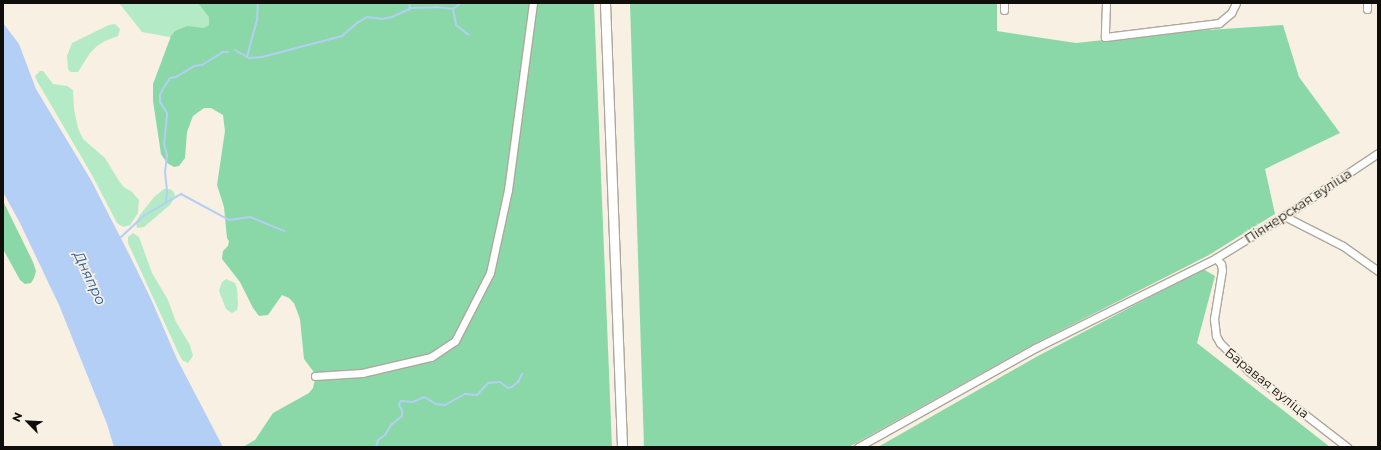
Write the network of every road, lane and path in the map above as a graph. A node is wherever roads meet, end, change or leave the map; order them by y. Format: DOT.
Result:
graph roads {
  1 [pos="533,3"];
  2 [pos="605,3"];
  3 [pos="1106,3"];
  4 [pos="1236,3"];
  5 [pos="1378,153"];
  6 [pos="1284,216"];
  7 [pos="1216,258"];
  8 [pos="1378,271"];
  9 [pos="315,376"];
  10 [pos="622,447"];
  11 [pos="858,447"];
  12 [pos="1347,447"];
  1 -- 9 [label="street"];
  2 -- 10 [label="main road"];
  3 -- 4 [label="street"];
  5 -- 6 [label="street, Піянерская вуліца"];
  6 -- 7 [label="street, Піянерская вуліца"];
  6 -- 8 [label="street"];
  7 -- 11 [label="street, Піянерская вуліца"];
  7 -- 12 [label="street, Баравая вуліца"];
}
